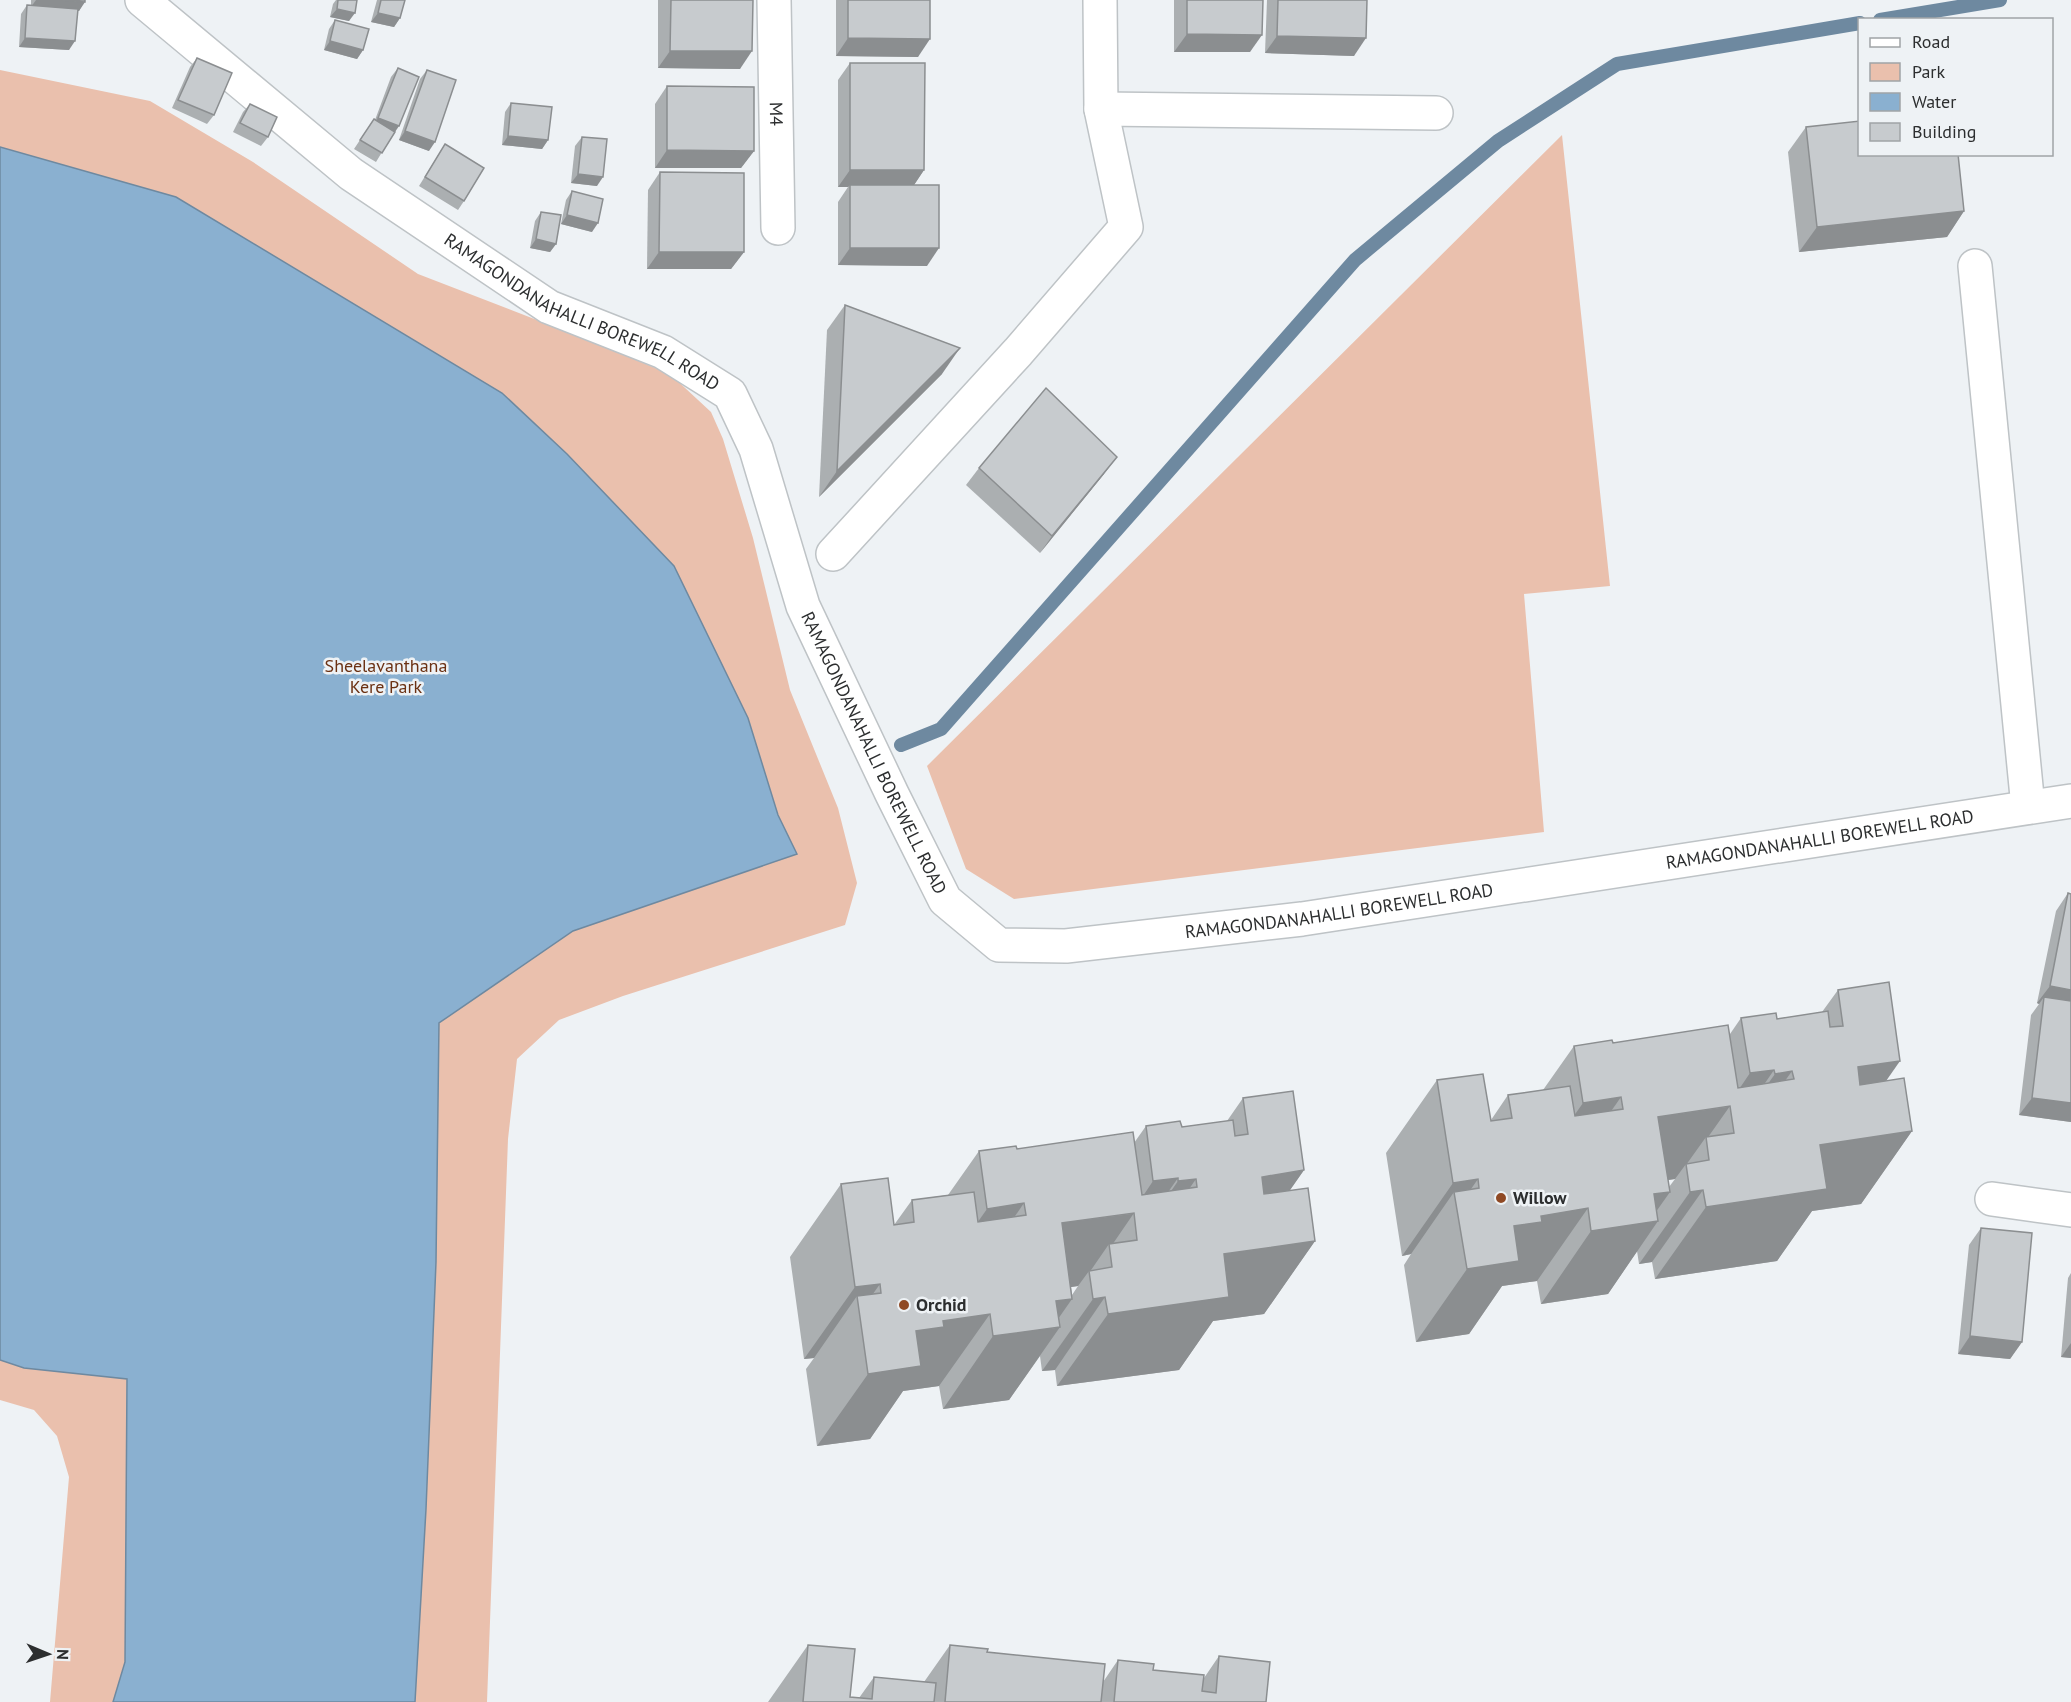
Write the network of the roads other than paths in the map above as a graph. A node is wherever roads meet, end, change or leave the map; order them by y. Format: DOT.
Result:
graph roads {
  1 [pos="142,0"];
  2 [pos="774,0"];
  3 [pos="1100,0"];
  4 [pos="1101,109"];
  5 [pos="1436,113"];
  6 [pos="778,228"];
  7 [pos="1975,266"];
  8 [pos="833,554"];
  9 [pos="2071,801"];
  10 [pos="2028,807"];
  11 [pos="1992,1199"];
  12 [pos="2071,1210"];
  1 -- 10 [label="street, RAMAGONDANAHALLI BOREWELL ROAD"];
  2 -- 6 [label="street, M4"];
  3 -- 4 [label="street"];
  4 -- 5 [label="street"];
  4 -- 8 [label="street"];
  7 -- 10 [label="street"];
  9 -- 10 [label="street, RAMAGONDANAHALLI BOREWELL ROAD"];
  11 -- 12 [label="street"];
}
